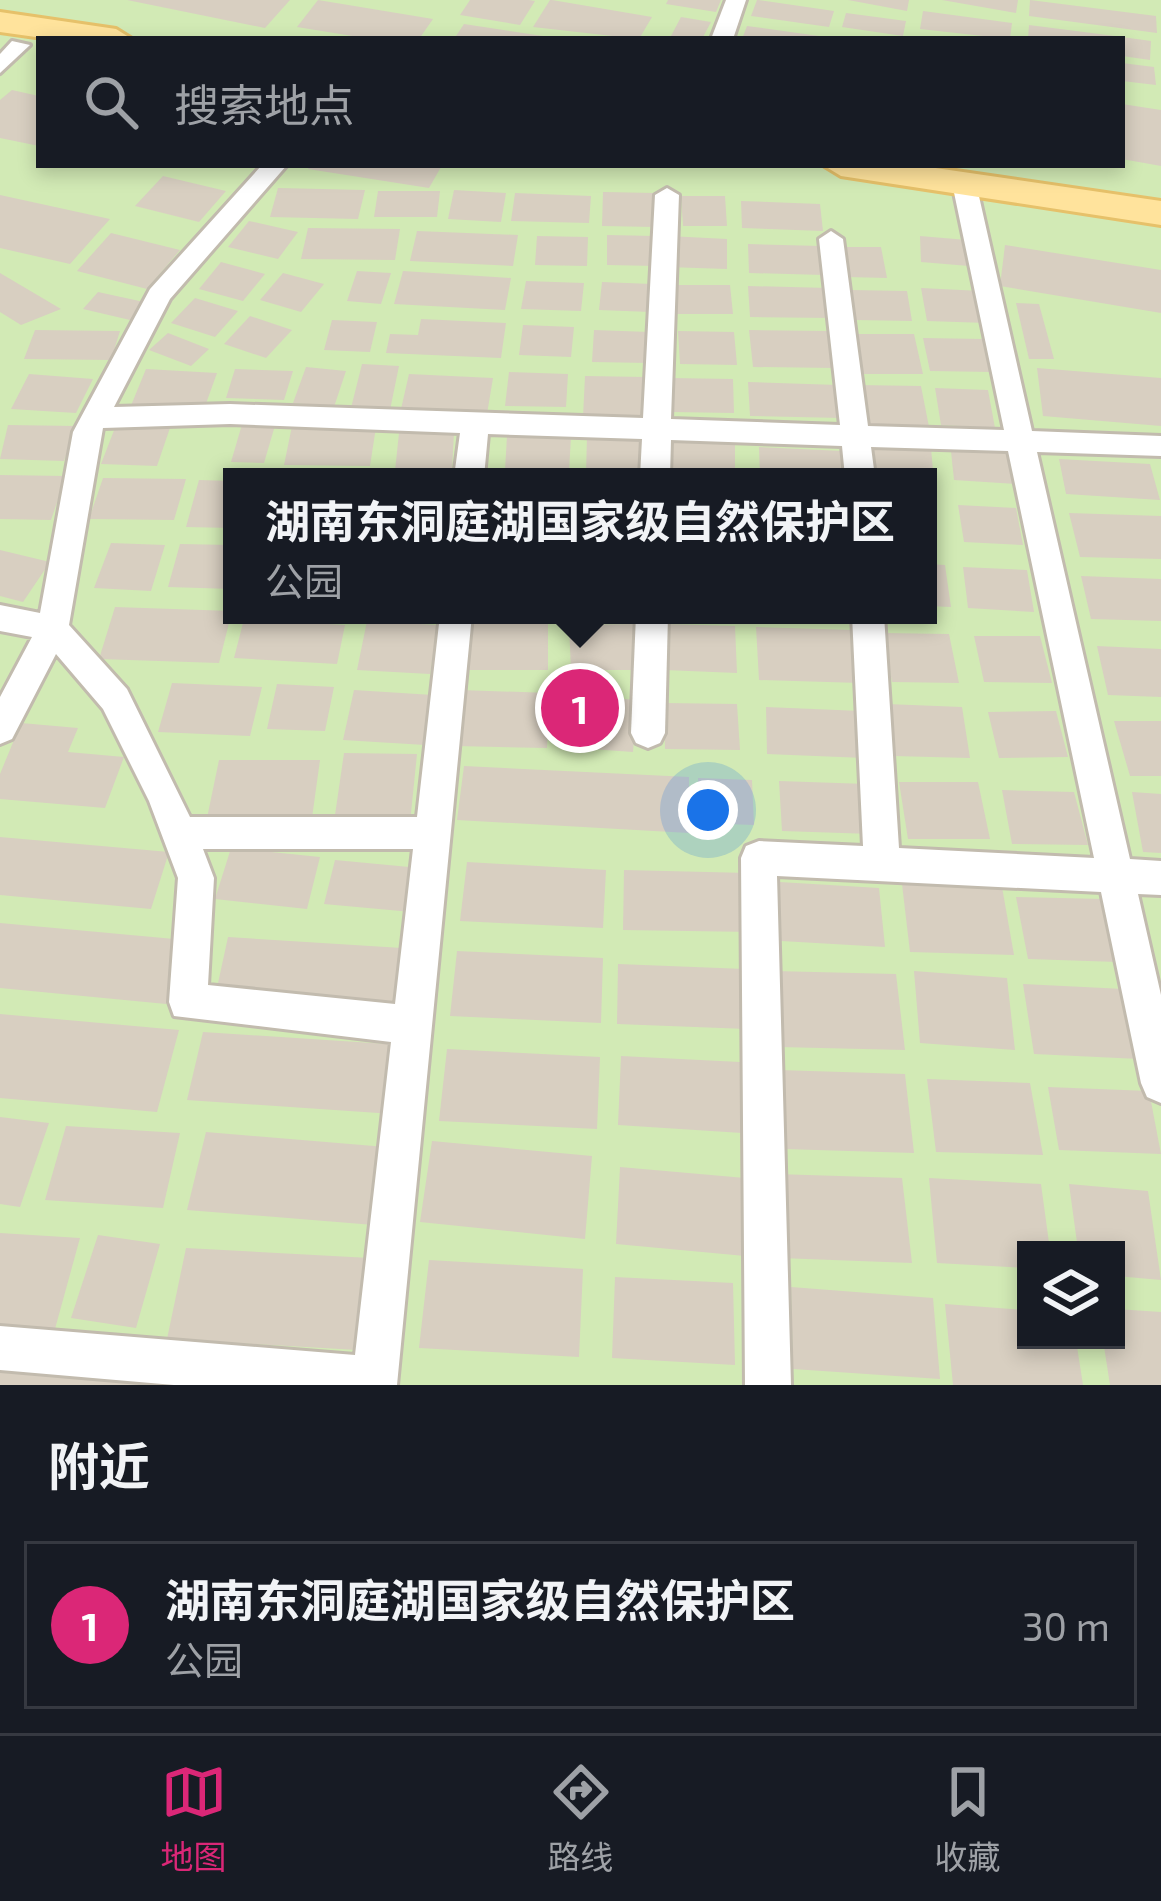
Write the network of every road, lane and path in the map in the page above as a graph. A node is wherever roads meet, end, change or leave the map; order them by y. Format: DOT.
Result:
graph roads {
  1 [pos="736,0"];
  2 [pos="723,36"];
  3 [pos="272,168"];
  4 [pos="883,168"];
  5 [pos="966,174"];
  6 [pos="1161,193"];
  7 [pos="667,195"];
  8 [pos="1161,213"];
  9 [pos="831,238"];
  10 [pos="94,418"];
  11 [pos="475,423"];
  12 [pos="657,428"];
  13 [pos="858,436"];
  14 [pos="1020,439"];
  15 [pos="1161,446"];
  16 [pos="470,468"];
  17 [pos="655,468"];
  18 [pos="860,468"];
  19 [pos="0,618"];
  20 [pos="455,624"];
  21 [pos="652,624"];
  22 [pos="869,624"];
  23 [pos="53,628"];
  24 [pos="0,729"];
  25 [pos="648,733"];
  26 [pos="179,832"];
  27 [pos="436,832"];
  28 [pos="882,864"];
  29 [pos="1116,875"];
  30 [pos="1161,878"];
  31 [pos="414,1025"];
  32 [pos="1161,1083"];
  33 [pos="0,1348"];
  34 [pos="374,1382"];
  35 [pos="768,1385"];
  1 -- 2 [label="street"];
  3 -- 10 [label="street"];
  4 -- 5 [label="main road"];
  5 -- 6 [label="main road"];
  5 -- 8 [label="main road"];
  5 -- 14 [label="street"];
  7 -- 12 [label="street"];
  9 -- 13 [label="street"];
  10 -- 11 [label="street"];
  10 -- 23 [label="street"];
  11 -- 12 [label="street"];
  11 -- 16 [label="street"];
  12 -- 13 [label="street"];
  12 -- 17 [label="street"];
  13 -- 14 [label="street"];
  13 -- 18 [label="street"];
  14 -- 15 [label="street"];
  14 -- 29 [label="street"];
  19 -- 23 [label="street"];
  20 -- 27 [label="street"];
  21 -- 25 [label="street"];
  22 -- 28 [label="street"];
  23 -- 24 [label="street"];
  23 -- 26 [label="street"];
  26 -- 27 [label="street"];
  26 -- 31 [label="street"];
  27 -- 31 [label="street"];
  28 -- 29 [label="street"];
  28 -- 35 [label="street"];
  29 -- 30 [label="street"];
  29 -- 32 [label="street"];
  31 -- 34 [label="street"];
  33 -- 34 [label="street"];
}
